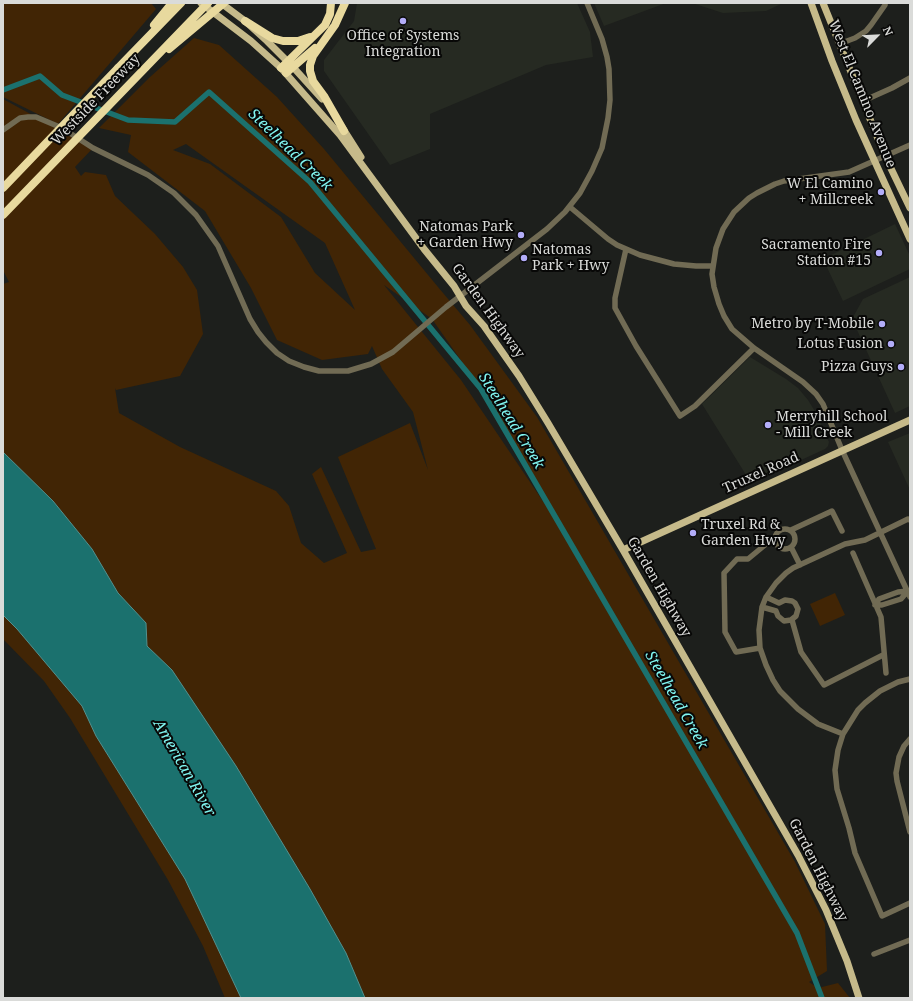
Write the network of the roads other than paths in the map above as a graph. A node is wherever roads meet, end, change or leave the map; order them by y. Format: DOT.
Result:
graph roads {
  1 [pos="172,3"];
  2 [pos="181,3"];
  3 [pos="202,3"];
  4 [pos="208,3"];
  5 [pos="221,3"];
  6 [pos="224,3"];
  7 [pos="331,3"];
  8 [pos="345,3"];
  9 [pos="587,3"];
  10 [pos="811,3"];
  11 [pos="823,3"];
  12 [pos="885,5"];
  13 [pos="245,21"];
  14 [pos="316,34"];
  15 [pos="322,42"];
  16 [pos="839,44"];
  17 [pos="291,64"];
  18 [pos="118,68"];
  19 [pos="142,71"];
  20 [pos="284,71"];
  21 [pos="910,78"];
  22 [pos="862,101"];
  23 [pos="3,130"];
  24 [pos="344,131"];
  25 [pos="910,145"];
  26 [pos="885,156"];
  27 [pos="874,161"];
  28 [pos="3,188"];
  29 [pos="570,207"];
  30 [pos="910,208"];
  31 [pos="397,212"];
  32 [pos="3,215"];
  33 [pos="910,239"];
  34 [pos="626,249"];
  35 [pos="712,266"];
  36 [pos="460,296"];
  37 [pos="754,348"];
  38 [pos="910,420"];
  39 [pos="842,450"];
  40 [pos="910,520"];
  41 [pos="791,530"];
  42 [pos="842,531"];
  43 [pos="881,532"];
  44 [pos="775,538"];
  45 [pos="791,548"];
  46 [pos="623,550"];
  47 [pos="853,553"];
  48 [pos="800,565"];
  49 [pos="909,594"];
  50 [pos="766,597"];
  51 [pos="875,605"];
  52 [pos="762,607"];
  53 [pos="792,620"];
  54 [pos="760,648"];
  55 [pos="884,655"];
  56 [pos="886,673"];
  57 [pos="910,679"];
  58 [pos="843,734"];
  59 [pos="910,739"];
  60 [pos="910,830"];
  61 [pos="910,903"];
  62 [pos="910,940"];
  63 [pos="874,954"];
  64 [pos="860,998"];
  1 -- 18 [label="highway"];
  2 -- 18 [label="highway, Westside Freeway"];
  3 -- 20 [label="main road, Garden Highway"];
  4 -- 19 [label="highway, Westside Freeway, bridge"];
  5 -- 13 [label="main road, Garden Highway"];
  6 -- 19 [label="highway, bridge"];
  7 -- 14 [label="highway"];
  8 -- 15 [label="highway"];
  9 -- 29 [label="street"];
  10 -- 27 [label="main road, West El Camino Avenue"];
  11 -- 16 [label="main road, West El Camino Avenue"];
  12 -- 16 [label="street"];
  13 -- 14 [label="highway"];
  13 -- 17 [label="main road, Garden Highway"];
  14 -- 17 [label="highway"];
  15 -- 17 [label="highway"];
  15 -- 24 [label="highway"];
  16 -- 22 [label="main road, West El Camino Avenue"];
  17 -- 20 [label="highway"];
  17 -- 24 [label="main road, Garden Highway"];
  18 -- 28 [label="highway, Westside Freeway, bridge"];
  19 -- 32 [label="highway, Westside Freeway, bridge"];
  20 -- 31 [label="main road, Garden Highway"];
  21 -- 22 [label="street"];
  22 -- 26 [label="main road, West El Camino Avenue"];
  23 -- 36 [label="street"];
  24 -- 31 [label="main road, Garden Highway"];
  25 -- 26 [label="street"];
  26 -- 27 [label="street"];
  26 -- 30 [label="main road, West El Camino Avenue"];
  27 -- 33 [label="main road, West El Camino Avenue"];
  27 -- 35 [label="street"];
  29 -- 34 [label="street"];
  29 -- 36 [label="street"];
  31 -- 36 [label="main road, Garden Highway"];
  34 -- 35 [label="street"];
  34 -- 37 [label="street"];
  35 -- 37 [label="street"];
  36 -- 46 [label="main road, Garden Highway"];
  37 -- 39 [label="street"];
  38 -- 39 [label="main road, Truxel Road"];
  39 -- 43 [label="street"];
  39 -- 46 [label="main road, Truxel Road"];
  40 -- 43 [label="street"];
  41 -- 42 [label="street"];
  41 -- 44 [label="street"];
  41 -- 45 [label="street"];
  43 -- 48 [label="street"];
  43 -- 49 [label="street"];
  44 -- 45 [label="street"];
  44 -- 54 [label="street"];
  45 -- 48 [label="street"];
  46 -- 64 [label="main road, Garden Highway"];
  47 -- 51 [label="street"];
  48 -- 50 [label="street"];
  49 -- 51 [label="street"];
  50 -- 52 [label="street"];
  50 -- 53 [label="street"];
  51 -- 55 [label="street"];
  52 -- 53 [label="street"];
  52 -- 54 [label="street"];
  53 -- 55 [label="street"];
  54 -- 58 [label="street"];
  55 -- 56 [label="street"];
  57 -- 58 [label="street"];
  58 -- 61 [label="street"];
  59 -- 60 [label="street"];
  62 -- 63 [label="street"];
}
